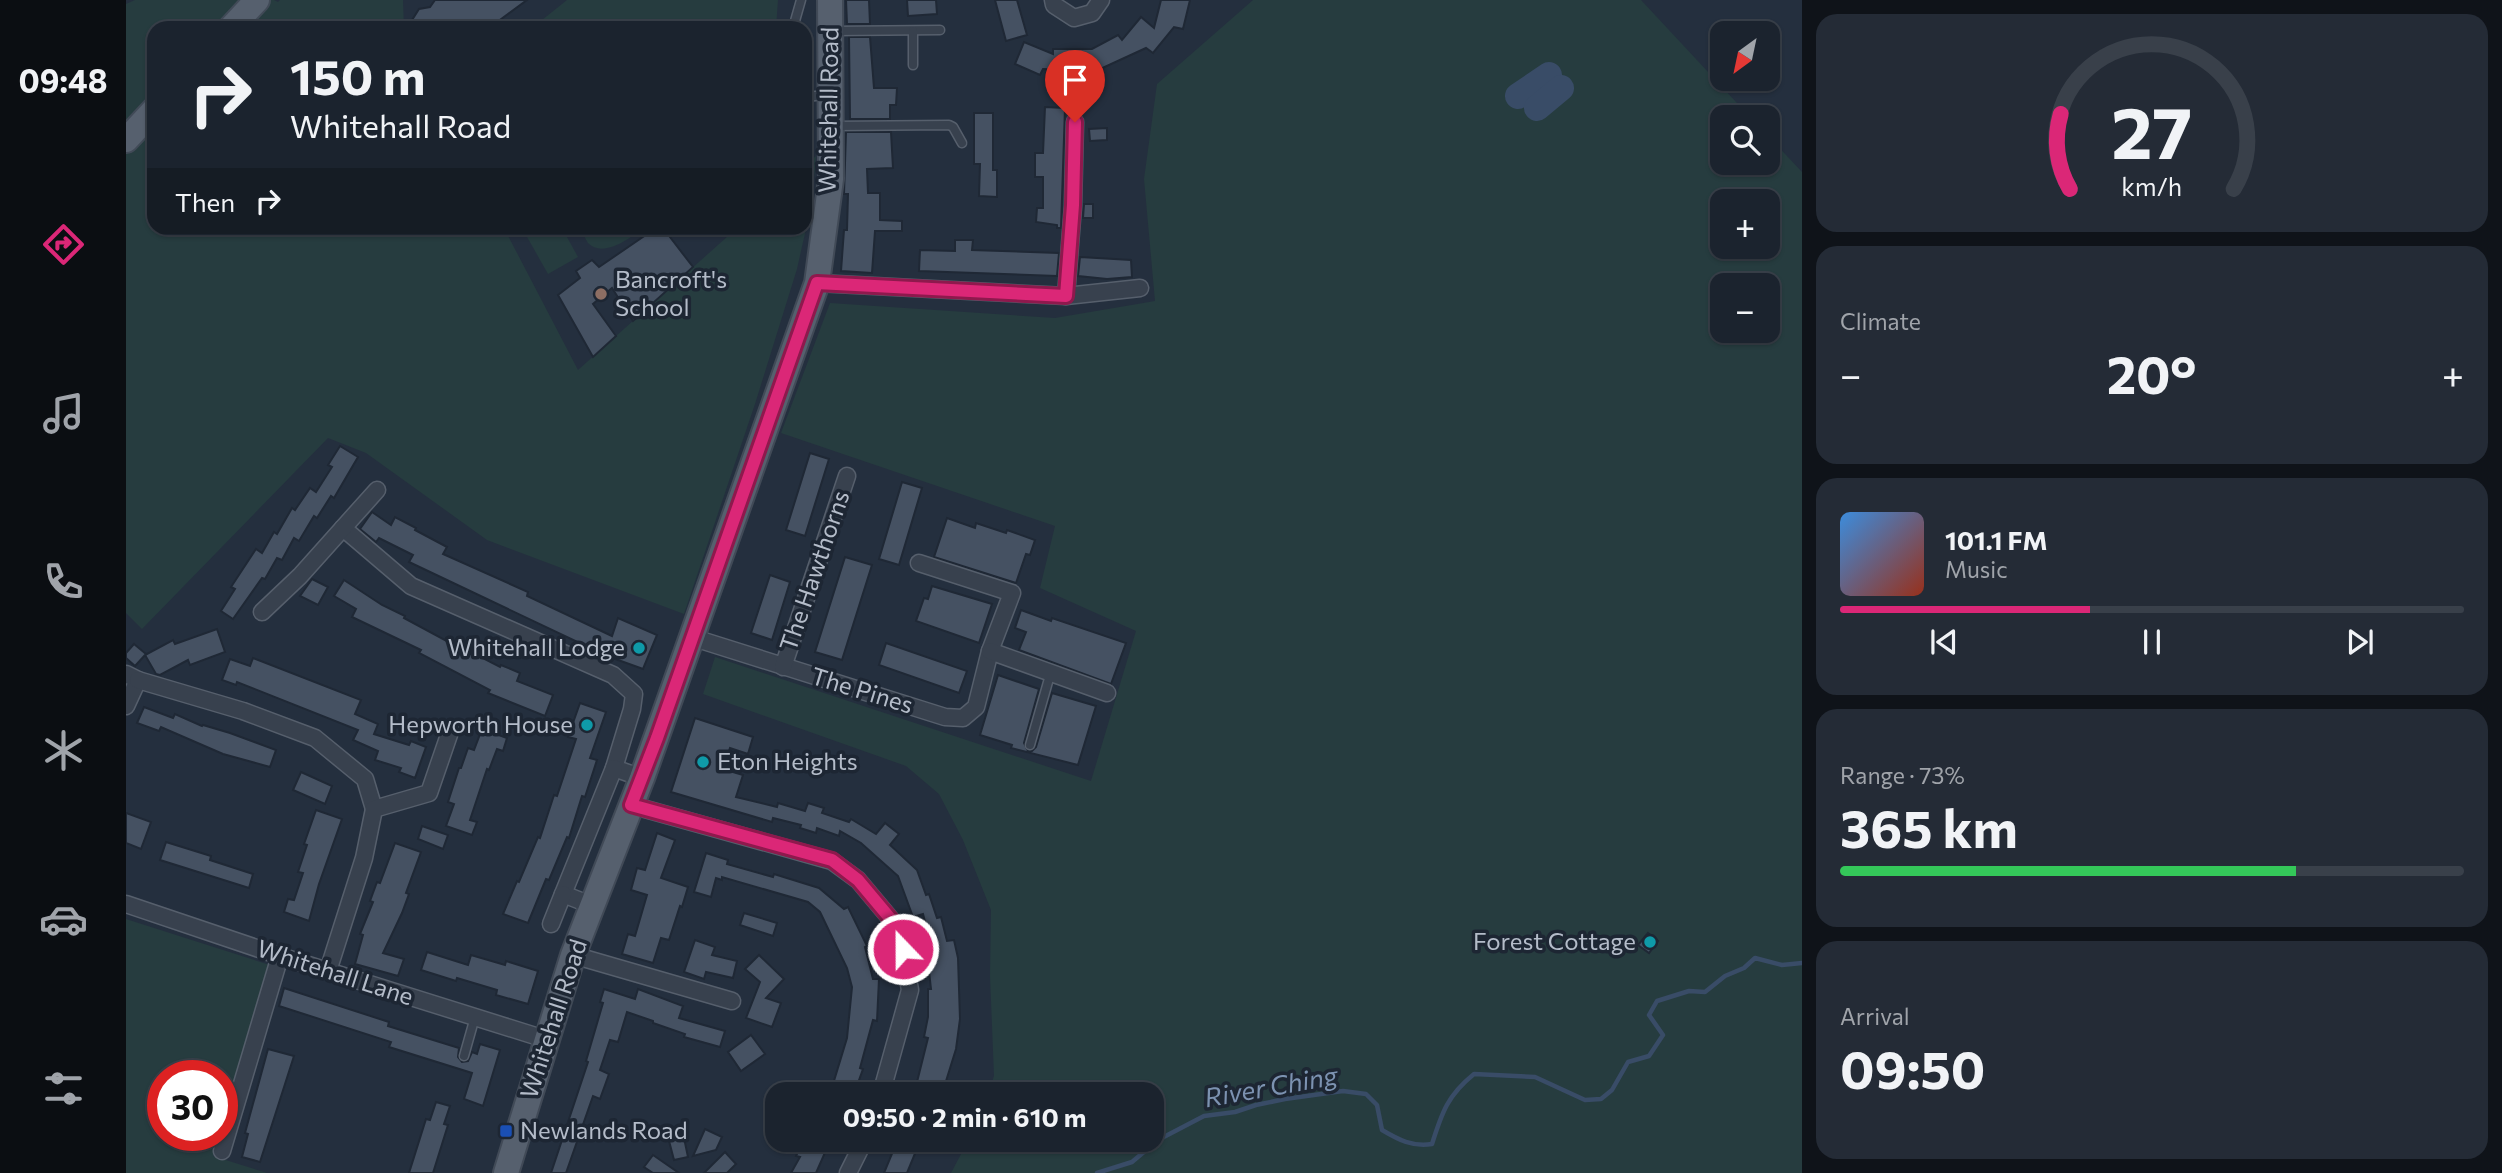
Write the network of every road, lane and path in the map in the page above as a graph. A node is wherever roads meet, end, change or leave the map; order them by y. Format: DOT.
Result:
graph roads {
  1 [pos="257,0"];
  2 [pos="801,0"];
  3 [pos="830,0"];
  4 [pos="1053,0"];
  5 [pos="1101,0"];
  6 [pos="238,21"];
  7 [pos="795,21"];
  8 [pos="913,30"];
  9 [pos="940,30"];
  10 [pos="830,32"];
  11 [pos="913,65"];
  12 [pos="831,95"];
  13 [pos="812,96"];
  14 [pos="147,118"];
  15 [pos="1075,122"];
  16 [pos="831,126"];
  17 [pos="126,140"];
  18 [pos="962,144"];
  19 [pos="817,283"];
  20 [pos="1140,288"];
  21 [pos="1066,296"];
  22 [pos="847,476"];
  23 [pos="377,490"];
  24 [pos="343,528"];
  25 [pos="919,563"];
  26 [pos="262,612"];
  27 [pos="691,637"];
  28 [pos="990,651"];
  29 [pos="783,667"];
  30 [pos="1051,675"];
  31 [pos="132,677"];
  32 [pos="1107,693"];
  33 [pos="126,706"];
  34 [pos="451,729"];
  35 [pos="1030,745"];
  36 [pos="614,768"];
  37 [pos="642,778"];
  38 [pos="631,805"];
  39 [pos="374,809"];
  40 [pos="563,894"];
  41 [pos="126,904"];
  42 [pos="591,905"];
  43 [pos="551,923"];
  44 [pos="573,954"];
  45 [pos="281,956"];
  46 [pos="328,971"];
  47 [pos="732,1001"];
  48 [pos="475,1017"];
  49 [pos="545,1039"];
  50 [pos="464,1056"];
  51 [pos="884,1082"];
  52 [pos="222,1152"];
  53 [pos="858,1152"];
  54 [pos="506,1173"];
  55 [pos="848,1173"];
  1 -- 6 [label="main road"];
  2 -- 7 [label="lane"];
  3 -- 10 [label="main road, Whitehall Road"];
  4 -- 5 [label="street"];
  8 -- 9 [label="lane"];
  8 -- 10 [label="lane"];
  8 -- 11 [label="lane"];
  10 -- 12 [label="main road, Whitehall Road"];
  12 -- 13 [label="lane"];
  12 -- 16 [label="main road, Whitehall Road"];
  14 -- 17 [label="main road"];
  15 -- 21 [label="street"];
  16 -- 18 [label="lane"];
  16 -- 19 [label="main road, Whitehall Road"];
  19 -- 21 [label="street"];
  19 -- 27 [label="main road, Whitehall Road"];
  20 -- 21 [label="street"];
  22 -- 29 [label="street, The Hawthorns"];
  23 -- 24 [label="street"];
  24 -- 26 [label="street"];
  24 -- 36 [label="street, Whitehall Road"];
  25 -- 28 [label="street, The Pines"];
  27 -- 29 [label="street, The Pines"];
  27 -- 37 [label="main road, Whitehall Road"];
  28 -- 29 [label="street, The Pines"];
  28 -- 30 [label="street"];
  30 -- 32 [label="street"];
  30 -- 35 [label="lane"];
  31 -- 33 [label="street"];
  31 -- 39 [label="street"];
  34 -- 39 [label="street"];
  36 -- 37 [label="street"];
  36 -- 40 [label="street, Whitehall Road"];
  37 -- 38 [label="main road, Whitehall Road"];
  38 -- 42 [label="main road, Whitehall Road"];
  38 -- 51 [label="street"];
  39 -- 46 [label="street"];
  40 -- 42 [label="street"];
  40 -- 43 [label="street, Whitehall Road"];
  41 -- 45 [label="street, Whitehall Lane"];
  42 -- 44 [label="main road, Whitehall Road"];
  44 -- 47 [label="street"];
  44 -- 49 [label="main road, Whitehall Road"];
  45 -- 46 [label="street, Whitehall Lane"];
  45 -- 52 [label="street"];
  46 -- 48 [label="street, Whitehall Lane"];
  48 -- 49 [label="street, Whitehall Lane"];
  48 -- 50 [label="lane"];
  49 -- 54 [label="main road, Whitehall Road"];
  53 -- 55 [label="street"];
}
